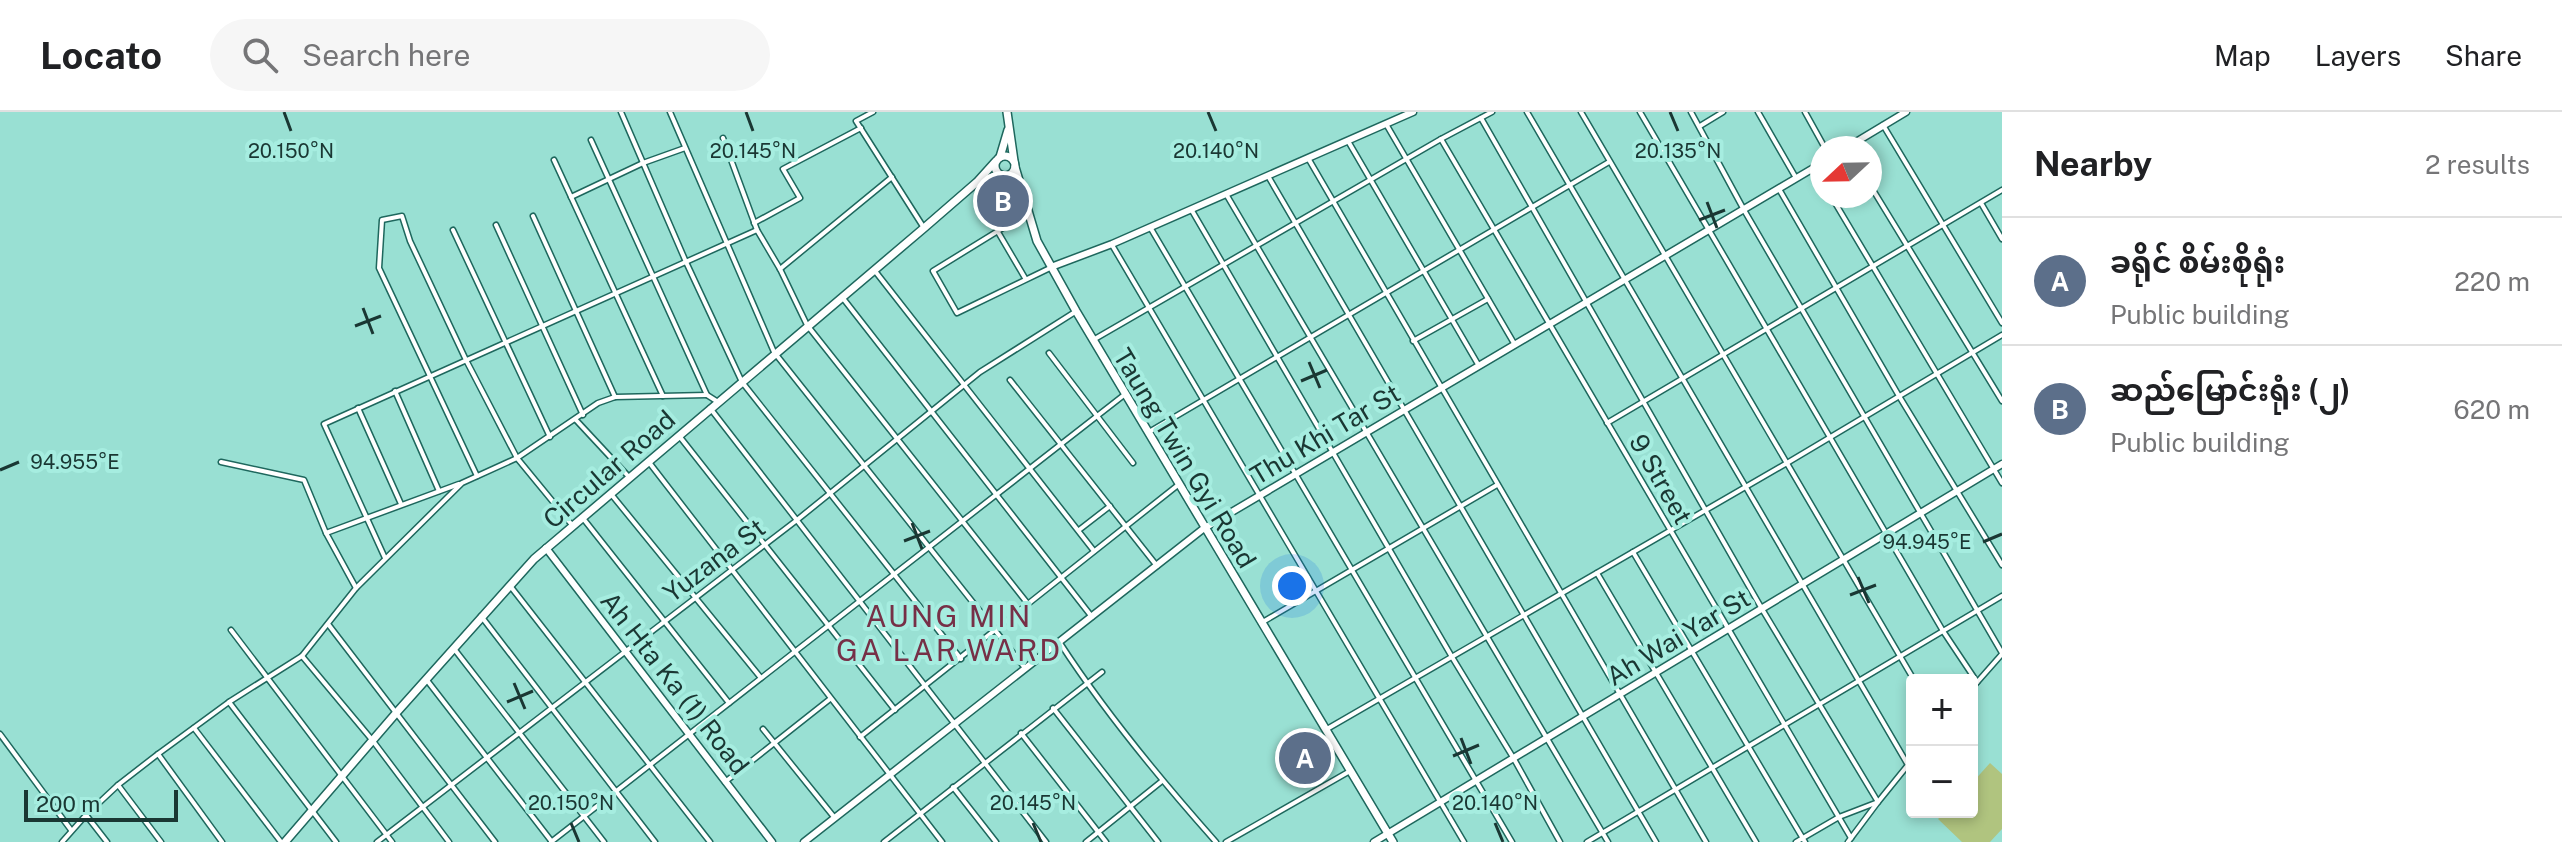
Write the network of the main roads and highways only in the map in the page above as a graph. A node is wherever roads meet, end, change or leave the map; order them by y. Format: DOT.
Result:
graph roads {
  1 [pos="1007,112"];
  2 [pos="1008,130"];
  3 [pos="997,159"];
  4 [pos="1014,164"];
  5 [pos="1002,175"];
  6 [pos="977,182"];
  7 [pos="1020,190"];
  8 [pos="283,842"];
  9 [pos="1393,842"];
  1 -- 2 [label="main road, Taung Twin Gyi Road"];
  2 -- 3 [label="main road, Circular Road"];
  2 -- 4 [label="main road, Taung Twin Gyi Road"];
  3 -- 4 [label="main road"];
  3 -- 5 [label="main road"];
  3 -- 6 [label="main road, Circular Road"];
  4 -- 5 [label="main road"];
  4 -- 7 [label="main road, Taung Twin Gyi Road"];
  5 -- 6 [label="main road"];
  5 -- 7 [label="main road"];
  6 -- 8 [label="main road, Circular Road"];
  7 -- 9 [label="main road, Taung Twin Gyi Road"];
}
